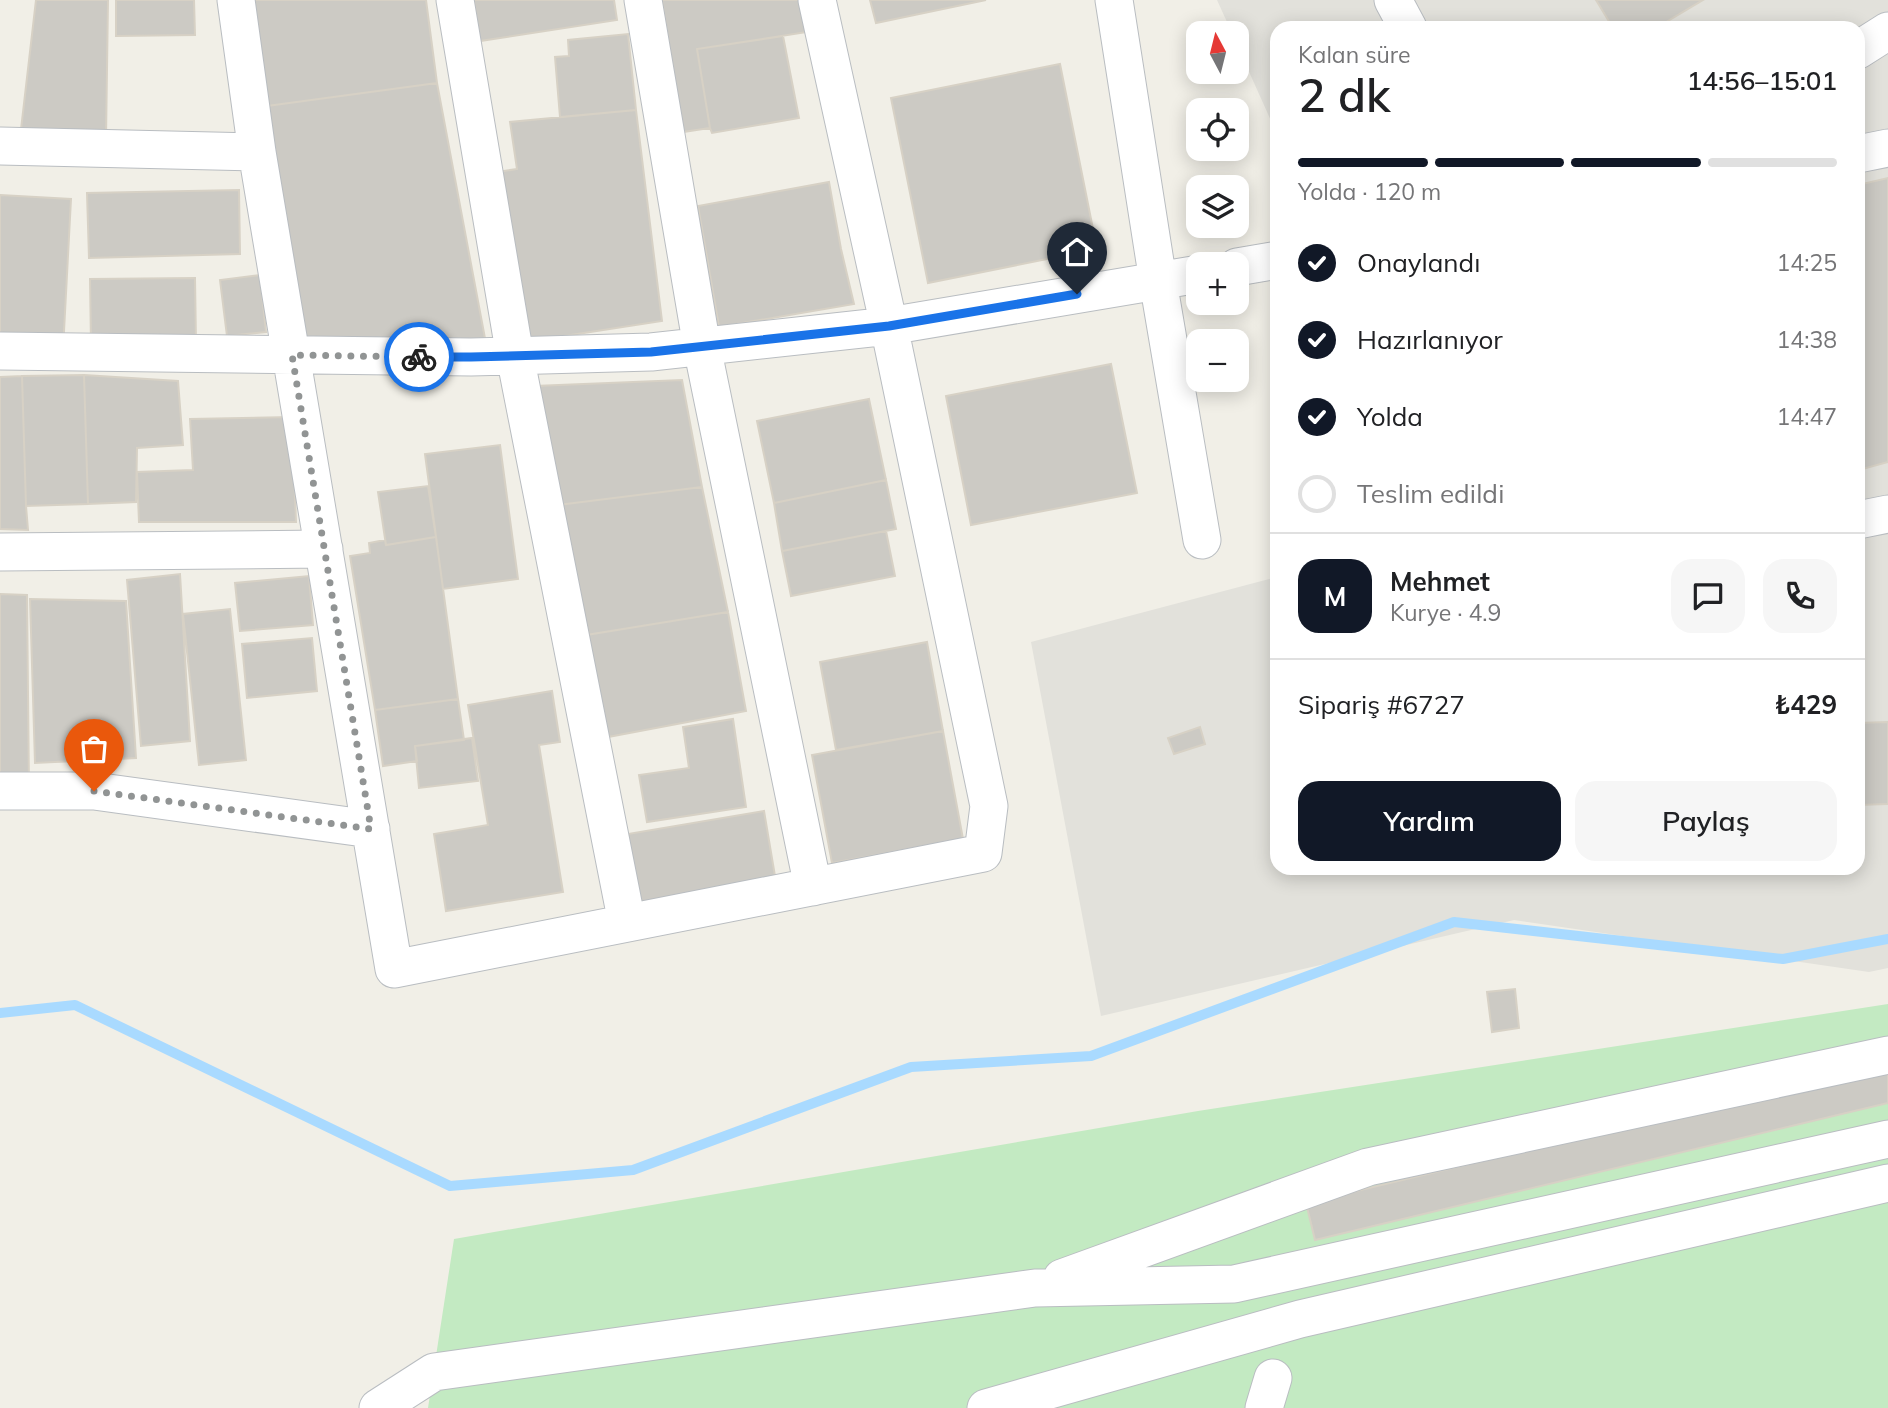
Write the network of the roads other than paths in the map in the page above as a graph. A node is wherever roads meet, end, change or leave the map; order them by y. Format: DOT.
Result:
graph roads {
  1 [pos="236,0"];
  2 [pos="455,0"];
  3 [pos="643,0"];
  4 [pos="817,0"];
  5 [pos="1114,0"];
  6 [pos="1393,0"];
  7 [pos="1404,21"];
  8 [pos="1888,31"];
  9 [pos="1865,46"];
  10 [pos="0,146"];
  11 [pos="1888,148"];
  12 [pos="257,152"];
  13 [pos="1865,153"];
  14 [pos="1270,261"];
  15 [pos="1249,265"];
  16 [pos="1186,276"];
  17 [pos="1157,281"];
  18 [pos="889,326"];
  19 [pos="702,347"];
  20 [pos="0,351"];
  21 [pos="292,355"];
  22 [pos="515,356"];
  23 [pos="1888,513"];
  24 [pos="1865,518"];
  25 [pos="1202,540"];
  26 [pos="324,549"];
  27 [pos="0,552"];
  28 [pos="0,791"];
  29 [pos="371,829"];
  30 [pos="813,887"];
  31 [pos="626,923"];
  32 [pos="1888,1055"];
  33 [pos="1888,1139"];
  34 [pos="1722,1176"];
  35 [pos="1888,1183"];
  36 [pos="1732,1219"];
  37 [pos="1035,1288"];
  38 [pos="377,1408"];
  39 [pos="986,1408"];
  1 -- 12 [label="street"];
  2 -- 22 [label="street"];
  3 -- 19 [label="street"];
  4 -- 18 [label="street"];
  5 -- 17 [label="street"];
  6 -- 7 [label="street"];
  8 -- 9 [label="street"];
  10 -- 12 [label="street"];
  11 -- 13 [label="street"];
  12 -- 21 [label="street"];
  14 -- 15 [label="street"];
  16 -- 17 [label="street"];
  17 -- 18 [label="street"];
  17 -- 25 [label="street"];
  18 -- 19 [label="street"];
  18 -- 30 [label="street"];
  19 -- 22 [label="street"];
  19 -- 30 [label="street"];
  20 -- 21 [label="street"];
  21 -- 22 [label="street"];
  21 -- 26 [label="street"];
  22 -- 31 [label="street"];
  23 -- 24 [label="street"];
  26 -- 27 [label="street"];
  26 -- 29 [label="street"];
  28 -- 29 [label="street"];
  29 -- 31 [label="street"];
  30 -- 31 [label="street"];
  32 -- 37 [label="street"];
  33 -- 34 [label="street"];
  34 -- 36 [label="street"];
  34 -- 37 [label="street"];
  35 -- 36 [label="street"];
  36 -- 39 [label="street"];
  37 -- 38 [label="street"];
}
